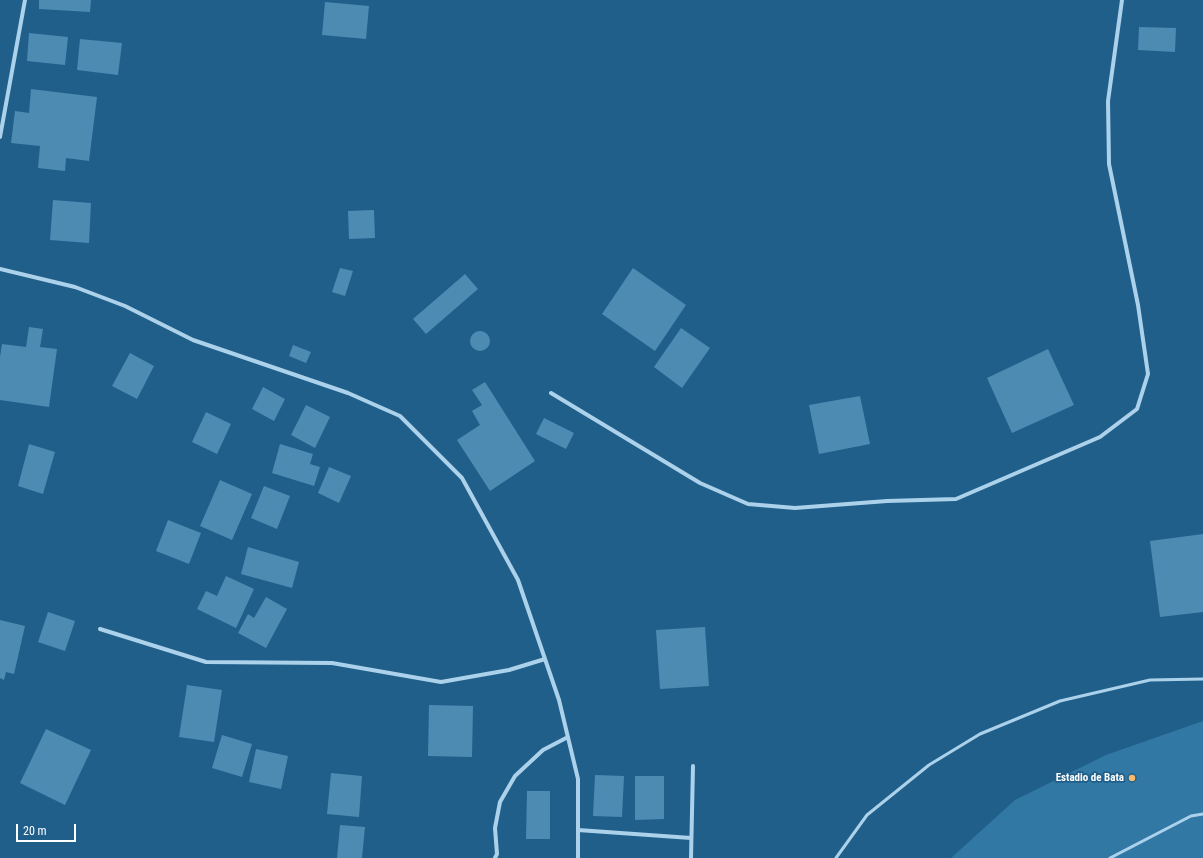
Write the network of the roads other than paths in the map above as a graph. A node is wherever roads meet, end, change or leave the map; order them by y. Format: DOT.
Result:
graph roads {
  1 [pos="25,0"];
  2 [pos="1122,0"];
  3 [pos="0,137"];
  4 [pos="0,269"];
  5 [pos="551,393"];
  6 [pos="100,629"];
  7 [pos="545,659"];
  8 [pos="1203,679"];
  9 [pos="568,738"];
  10 [pos="693,766"];
  11 [pos="1203,814"];
  12 [pos="578,830"];
  13 [pos="691,838"];
  14 [pos="495,858"];
  15 [pos="578,858"];
  16 [pos="691,858"];
  17 [pos="836,858"];
  18 [pos="1110,858"];
  1 -- 3 [label="street"];
  2 -- 5 [label="street"];
  4 -- 7 [label="street"];
  6 -- 7 [label="street"];
  7 -- 9 [label="street"];
  8 -- 17 [label="lane"];
  9 -- 12 [label="street"];
  9 -- 14 [label="street"];
  10 -- 13 [label="street"];
  11 -- 18 [label="lane"];
  12 -- 13 [label="street"];
  12 -- 15 [label="street"];
  13 -- 16 [label="street"];
}
